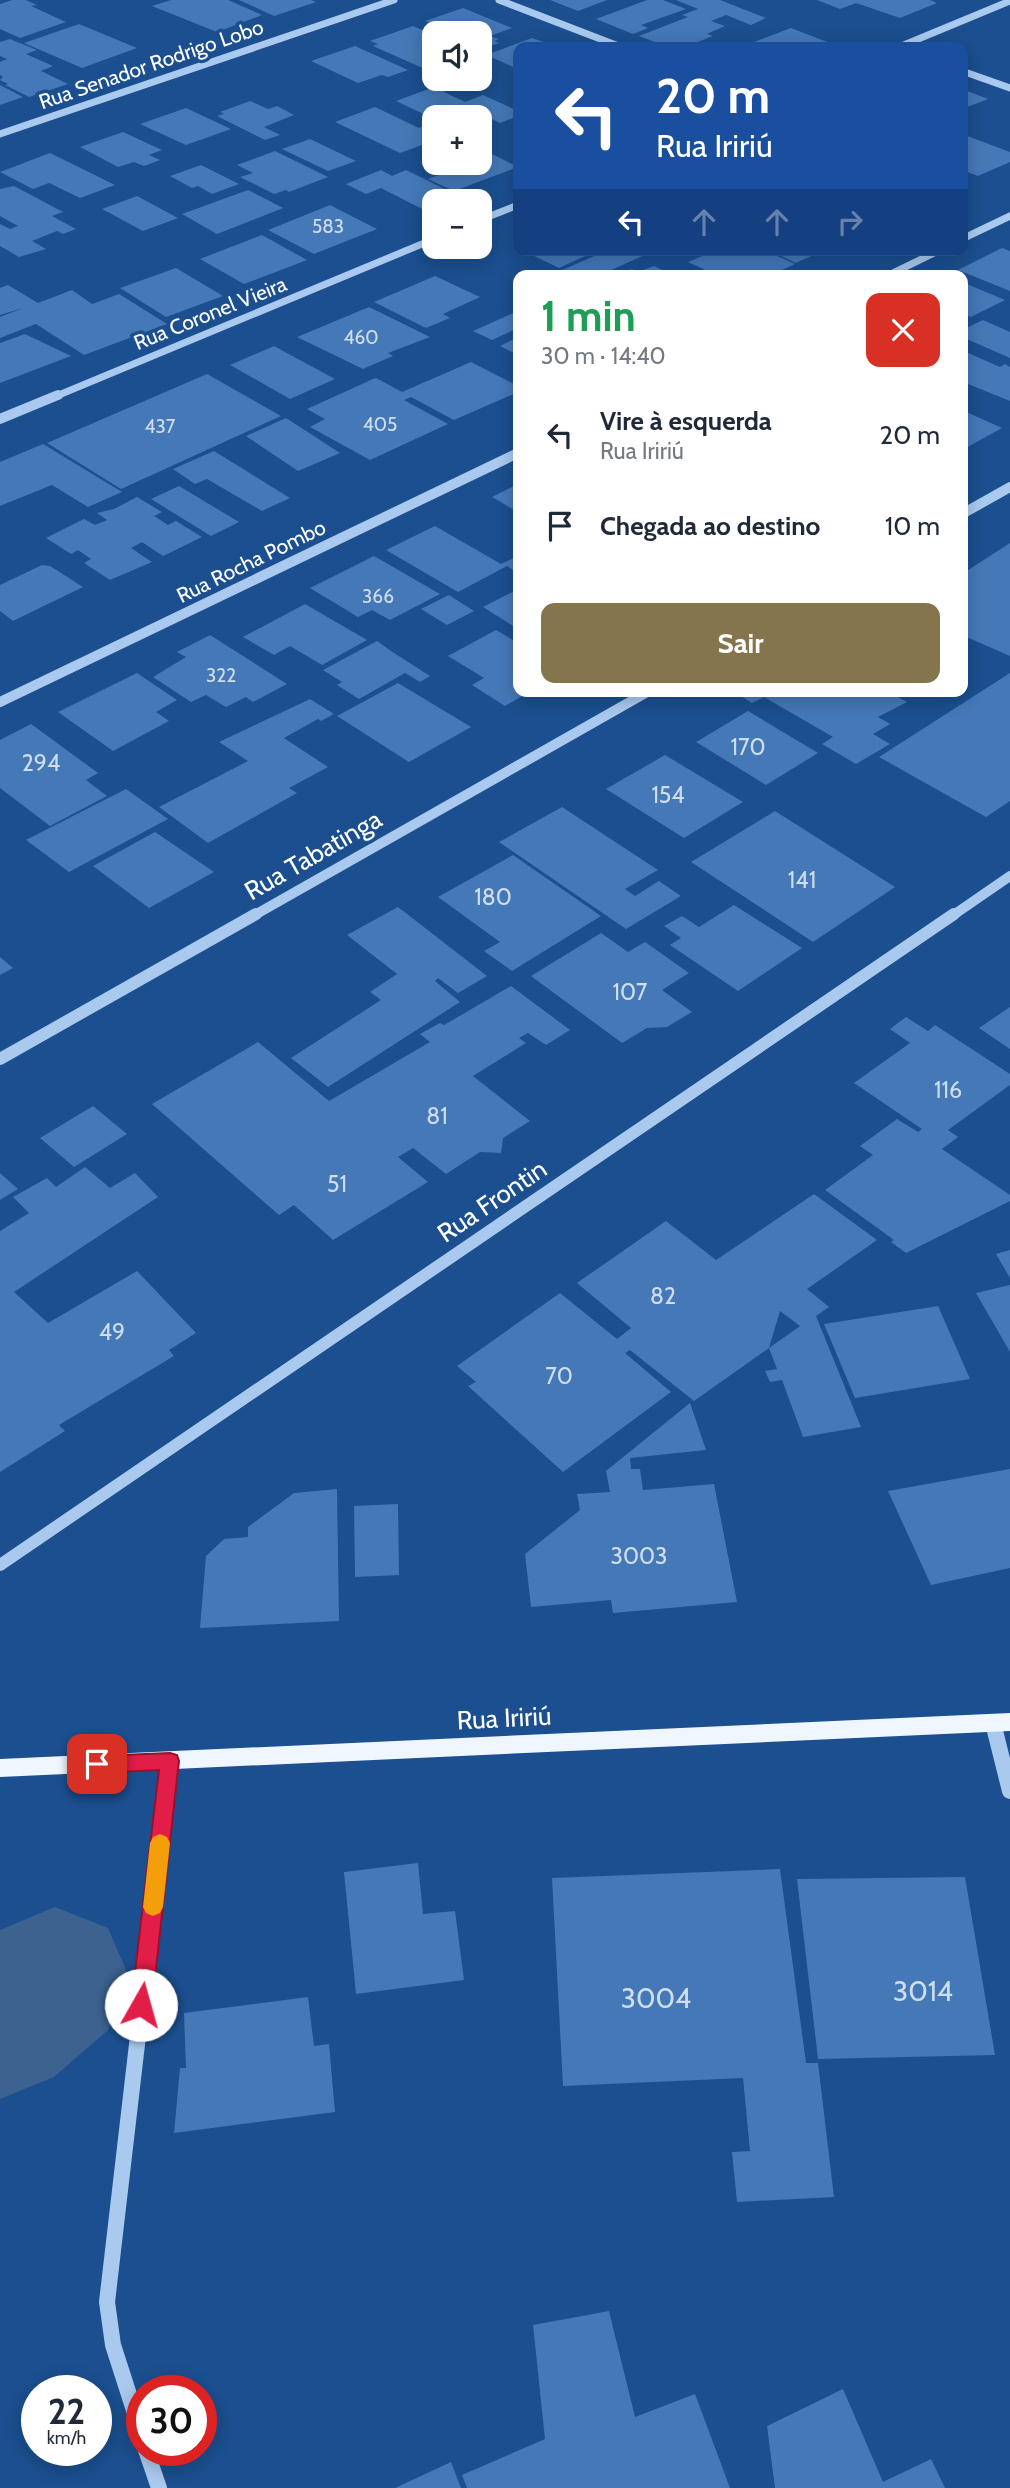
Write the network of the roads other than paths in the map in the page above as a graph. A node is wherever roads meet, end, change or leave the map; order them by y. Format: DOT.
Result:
graph roads {
  1 [pos="394,0"];
  2 [pos="499,0"];
  3 [pos="1010,1"];
  4 [pos="608,42"];
  5 [pos="911,42"];
  6 [pos="968,73"];
  7 [pos="1010,88"];
  8 [pos="0,134"];
  9 [pos="513,207"];
  10 [pos="492,215"];
  11 [pos="1010,216"];
  12 [pos="968,236"];
  13 [pos="422,244"];
  14 [pos="928,256"];
  15 [pos="899,270"];
  16 [pos="0,419"];
  17 [pos="513,455"];
  18 [pos="1010,487"];
  19 [pos="968,511"];
  20 [pos="638,697"];
  21 [pos="0,702"];
  22 [pos="1010,876"];
  23 [pos="0,1059"];
  24 [pos="0,1565"];
  25 [pos="1002,1723"];
  26 [pos="170,1761"];
  27 [pos="0,1768"];
  28 [pos="1010,1791"];
  29 [pos="126,2385"];
  30 [pos="151,2466"];
  31 [pos="159,2488"];
  1 -- 8 [label="street, Rua Senador Rodrigo Lobo"];
  2 -- 4 [label="street"];
  3 -- 5 [label="street"];
  6 -- 7 [label="street"];
  9 -- 10 [label="street"];
  11 -- 12 [label="street"];
  13 -- 16 [label="street, Rua Coronel Vieira"];
  14 -- 15 [label="street"];
  17 -- 21 [label="street, Rua Rocha Pombo"];
  18 -- 19 [label="street"];
  20 -- 23 [label="street, Rua Tabatinga"];
  22 -- 24 [label="street, Rua Frontin"];
  25 -- 26 [label="main road, Rua Iririú"];
  25 -- 28 [label="street"];
  26 -- 27 [label="main road, Rua Iririú"];
  26 -- 29 [label="street"];
  30 -- 31 [label="street"];
}
